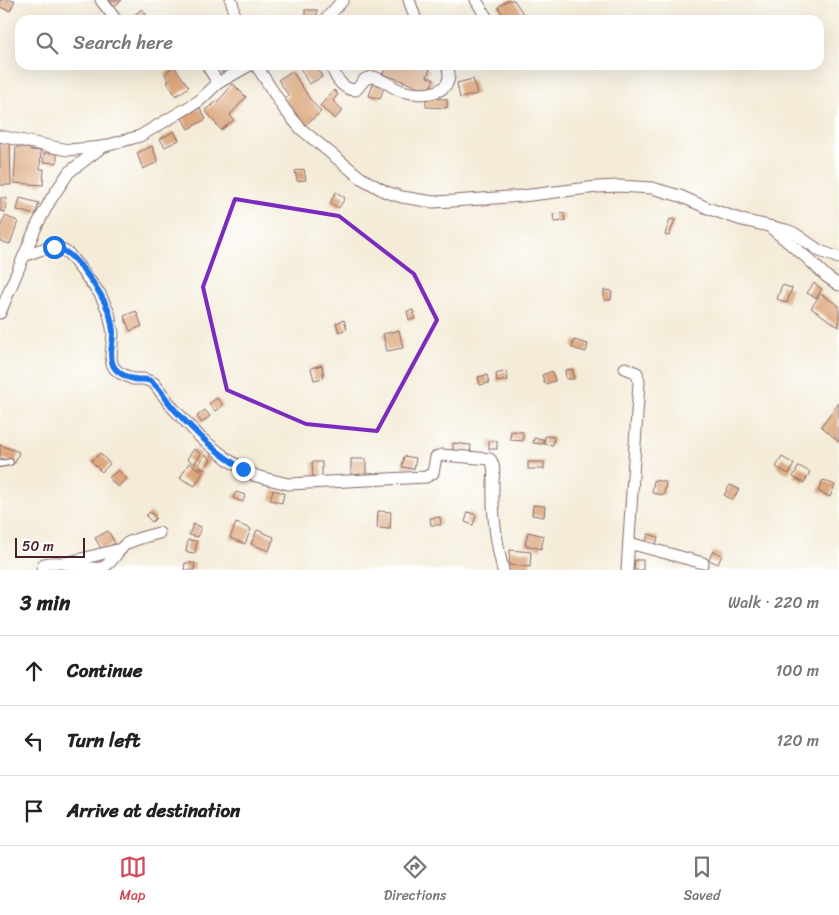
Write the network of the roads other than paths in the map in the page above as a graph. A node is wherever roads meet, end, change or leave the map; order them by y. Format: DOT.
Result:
graph roads {
  1 [pos="101,0"];
  2 [pos="231,0"];
  3 [pos="343,0"];
  4 [pos="409,0"];
  5 [pos="476,0"];
  6 [pos="112,15"];
  7 [pos="234,15"];
  8 [pos="330,15"];
  9 [pos="414,15"];
  10 [pos="485,15"];
  11 [pos="210,70"];
  12 [pos="242,70"];
  13 [pos="259,70"];
  14 [pos="334,70"];
  15 [pos="448,70"];
  16 [pos="218,84"];
  17 [pos="0,136"];
  18 [pos="102,147"];
  19 [pos="768,226"];
  20 [pos="24,256"];
  21 [pos="839,258"];
  22 [pos="839,285"];
  23 [pos="0,313"];
  24 [pos="625,368"];
  25 [pos="10,462"];
  26 [pos="0,464"];
  27 [pos="159,533"];
  28 [pos="629,543"];
  29 [pos="703,563"];
  30 [pos="42,570"];
  31 [pos="503,570"];
  32 [pos="627,570"];
  1 -- 6 [label="street"];
  2 -- 7 [label="street"];
  3 -- 8 [label="street"];
  4 -- 9 [label="street"];
  5 -- 10 [label="street"];
  11 -- 16 [label="street"];
  12 -- 16 [label="street"];
  13 -- 19 [label="street"];
  14 -- 15 [label="street"];
  16 -- 18 [label="street"];
  17 -- 18 [label="street"];
  18 -- 20 [label="street"];
  19 -- 21 [label="street"];
  19 -- 22 [label="street"];
  20 -- 23 [label="street"];
  20 -- 31 [label="street"];
  24 -- 28 [label="street"];
  25 -- 26 [label="lane"];
  27 -- 30 [label="street"];
  28 -- 29 [label="street"];
  28 -- 32 [label="street"];
}
